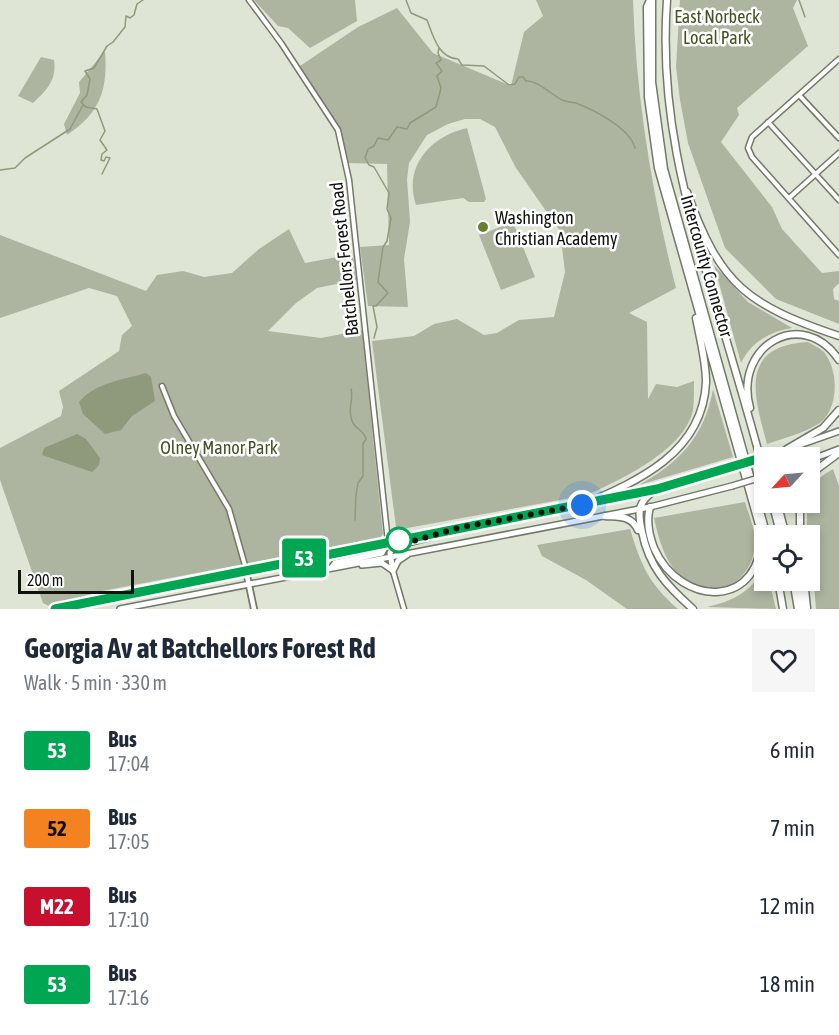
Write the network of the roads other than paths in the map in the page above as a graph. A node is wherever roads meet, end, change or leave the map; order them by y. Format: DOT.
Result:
graph roads {
  1 [pos="249,0"];
  2 [pos="651,0"];
  3 [pos="667,0"];
  4 [pos="839,59"];
  5 [pos="799,95"];
  6 [pos="768,122"];
  7 [pos="839,138"];
  8 [pos="839,153"];
  9 [pos="677,163"];
  10 [pos="816,175"];
  11 [pos="789,198"];
  12 [pos="839,200"];
  13 [pos="839,255"];
  14 [pos="692,291"];
  15 [pos="839,336"];
  16 [pos="839,360"];
  17 [pos="162,386"];
  18 [pos="839,410"];
  19 [pos="839,430"];
  20 [pos="757,447"];
  21 [pos="762,447"];
  22 [pos="790,447"];
  23 [pos="792,447"];
  24 [pos="839,451"];
  25 [pos="820,457"];
  26 [pos="754,461"];
  27 [pos="820,467"];
  28 [pos="754,479"];
  29 [pos="657,489"];
  30 [pos="582,505"];
  31 [pos="650,507"];
  32 [pos="638,510"];
  33 [pos="605,516"];
  34 [pos="764,525"];
  35 [pos="458,528"];
  36 [pos="644,541"];
  37 [pos="388,542"];
  38 [pos="410,553"];
  39 [pos="390,557"];
  40 [pos="352,564"];
  41 [pos="330,568"];
  42 [pos="246,569"];
  43 [pos="393,571"];
  44 [pos="249,584"];
  45 [pos="780,591"];
  46 [pos="798,591"];
  47 [pos="804,591"];
  48 [pos="55,609"];
  49 [pos="120,609"];
  50 [pos="254,609"];
  51 [pos="404,609"];
  52 [pos="693,609"];
  53 [pos="783,609"];
  54 [pos="803,609"];
  1 -- 37 [label="street, Batchellors Forest Road"];
  2 -- 14 [label="highway"];
  2 -- 34 [label="highway, Intercounty Connector"];
  3 -- 9 [label="highway, Intercounty Connector"];
  4 -- 5 [label="street"];
  5 -- 6 [label="street"];
  5 -- 7 [label="street"];
  6 -- 10 [label="street"];
  6 -- 11 [label="street"];
  8 -- 10 [label="street"];
  9 -- 15 [label="highway"];
  9 -- 20 [label="highway, Intercounty Connector"];
  10 -- 11 [label="street"];
  10 -- 12 [label="street"];
  11 -- 13 [label="street"];
  14 -- 30 [label="highway"];
  14 -- 31 [label="highway"];
  16 -- 21 [label="highway"];
  17 -- 42 [label="street"];
  18 -- 22 [label="highway"];
  19 -- 23 [label="main road"];
  24 -- 25 [label="main road"];
  24 -- 27 [label="highway"];
  26 -- 29 [label="main road, bridge"];
  28 -- 31 [label="main road, bridge"];
  29 -- 30 [label="main road"];
  29 -- 32 [label="highway"];
  30 -- 35 [label="main road"];
  31 -- 32 [label="main road"];
  32 -- 33 [label="main road"];
  32 -- 36 [label="highway"];
  33 -- 36 [label="highway"];
  33 -- 38 [label="main road"];
  35 -- 37 [label="main road"];
  35 -- 39 [label="main road"];
  36 -- 52 [label="highway"];
  37 -- 41 [label="main road"];
  37 -- 42 [label="main road"];
  38 -- 39 [label="main road"];
  38 -- 43 [label="main road"];
  39 -- 40 [label="main road"];
  39 -- 43 [label="main road"];
  40 -- 41 [label="main road"];
  40 -- 43 [label="main road"];
  41 -- 44 [label="main road"];
  42 -- 44 [label="street"];
  42 -- 48 [label="main road"];
  43 -- 51 [label="street"];
  44 -- 49 [label="main road"];
  44 -- 50 [label="street"];
  45 -- 53 [label="highway"];
  46 -- 54 [label="highway"];
  47 -- 54 [label="highway"];
}
